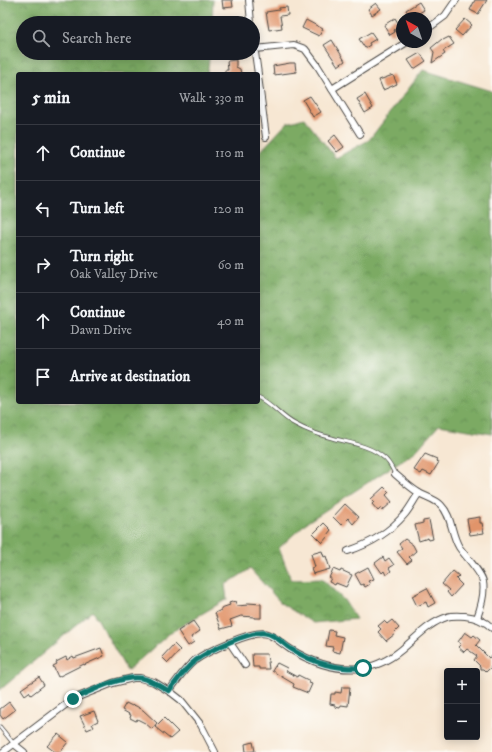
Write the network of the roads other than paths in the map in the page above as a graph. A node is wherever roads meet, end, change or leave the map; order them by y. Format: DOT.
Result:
graph roads {
  1 [pos="249,0"];
  2 [pos="456,0"];
  3 [pos="250,16"];
  4 [pos="432,26"];
  5 [pos="260,48"];
  6 [pos="397,48"];
  7 [pos="256,60"];
  8 [pos="258,72"];
  9 [pos="332,89"];
  10 [pos="260,91"];
  11 [pos="360,134"];
  12 [pos="266,138"];
  13 [pos="260,398"];
  14 [pos="395,474"];
  15 [pos="419,493"];
  16 [pos="348,551"];
  17 [pos="477,618"];
  18 [pos="492,628"];
  19 [pos="230,643"];
  20 [pos="245,665"];
  21 [pos="169,691"];
  22 [pos="0,728"];
  23 [pos="14,744"];
  24 [pos="3,752"];
  25 [pos="24,752"];
  26 [pos="215,752"];
  1 -- 3 [label="street"];
  2 -- 4 [label="street"];
  5 -- 9 [label="street"];
  6 -- 9 [label="street"];
  7 -- 8 [label="street"];
  9 -- 11 [label="street"];
  10 -- 12 [label="street"];
  13 -- 14 [label="lane"];
  14 -- 15 [label="street"];
  15 -- 16 [label="street"];
  15 -- 17 [label="street"];
  17 -- 18 [label="street"];
  17 -- 19 [label="street"];
  19 -- 20 [label="street"];
  19 -- 21 [label="street"];
  21 -- 23 [label="street"];
  21 -- 26 [label="street"];
  22 -- 23 [label="lane"];
  23 -- 24 [label="street"];
  23 -- 25 [label="street"];
}
